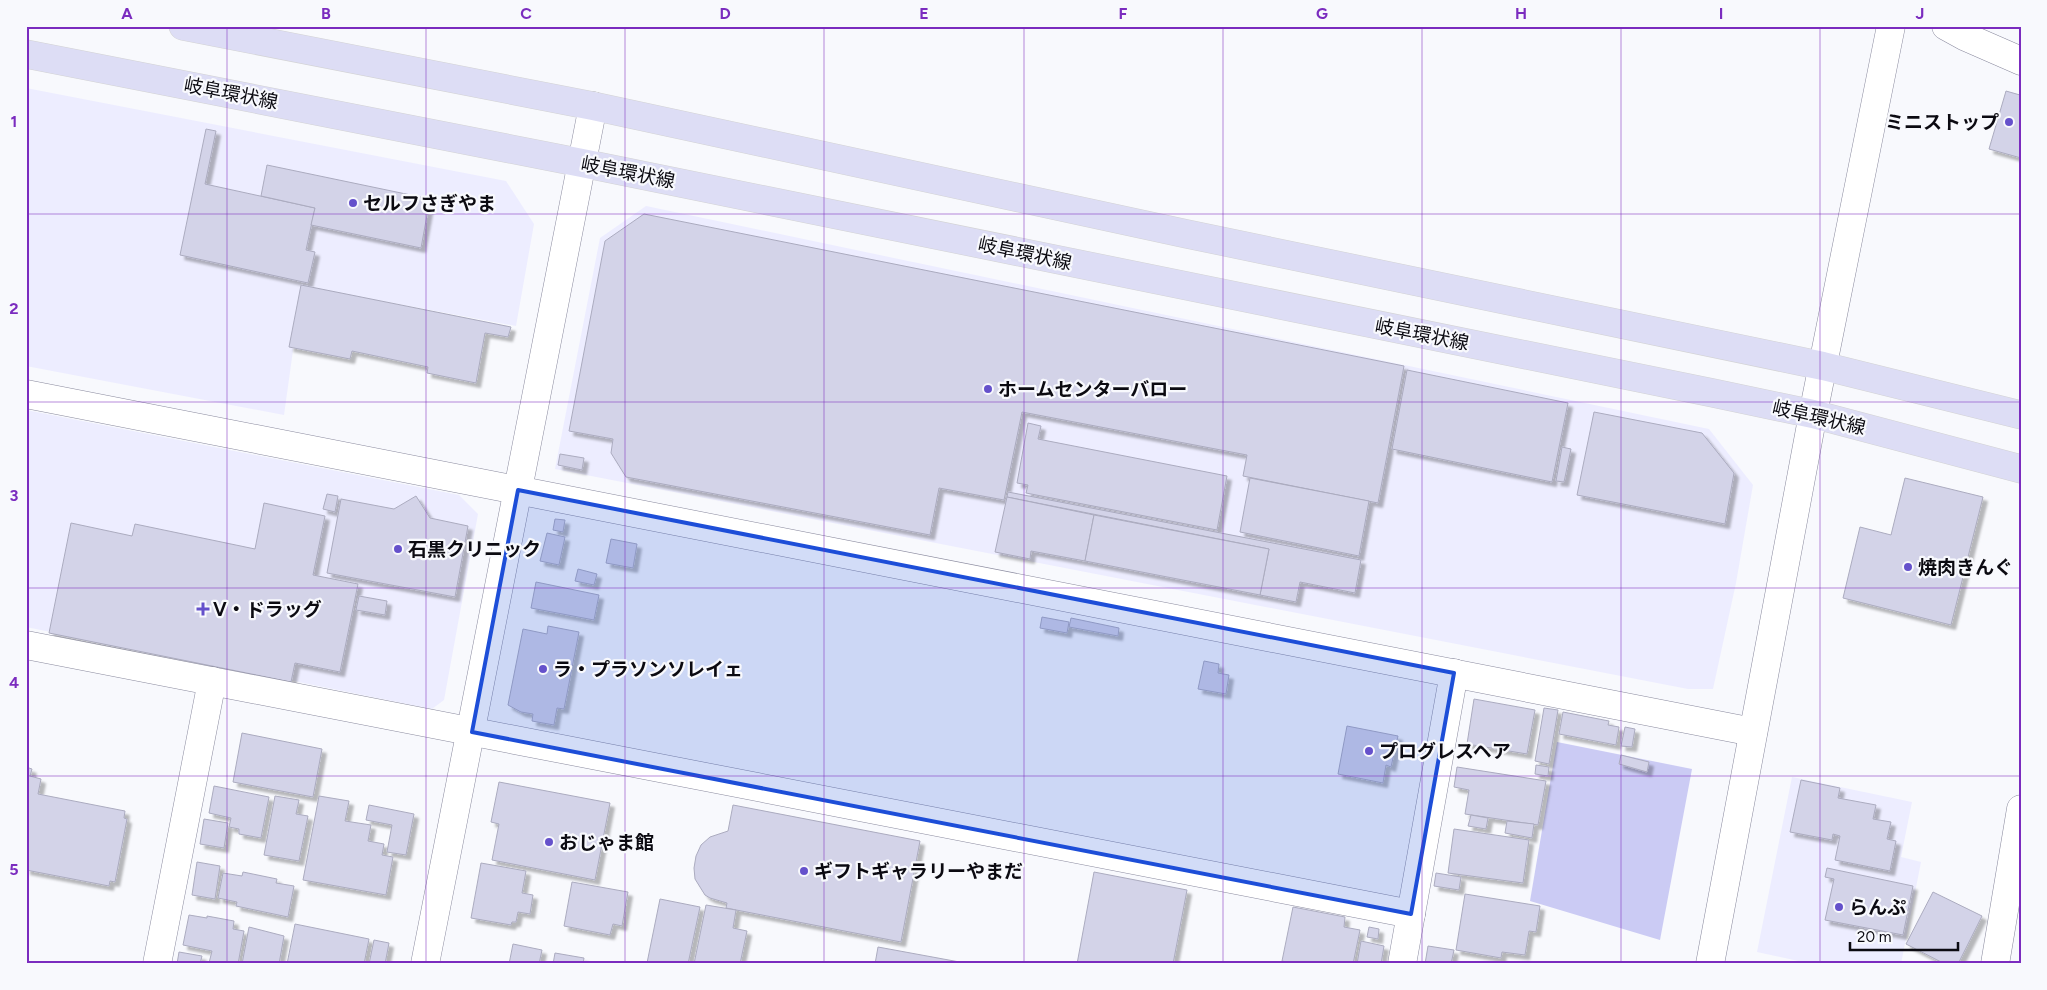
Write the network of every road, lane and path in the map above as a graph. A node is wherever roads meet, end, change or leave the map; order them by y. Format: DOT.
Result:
graph roads {
  1 [pos="183,26"];
  2 [pos="1891,26"];
  3 [pos="1946,26"];
  4 [pos="26,54"];
  5 [pos="2021,61"];
  6 [pos="593,106"];
  7 [pos="582,163"];
  8 [pos="1823,366"];
  9 [pos="26,394"];
  10 [pos="1813,414"];
  11 [pos="2021,414"];
  12 [pos="2021,469"];
  13 [pos="518,490"];
  14 [pos="26,644"];
  15 [pos="1454,673"];
  16 [pos="212,681"];
  17 [pos="472,732"];
  18 [pos="1753,732"];
  19 [pos="2021,810"];
  20 [pos="1411,914"];
  21 [pos="157,964"];
  22 [pos="425,964"];
  23 [pos="1402,964"];
  24 [pos="1710,964"];
  25 [pos="1995,964"];
  1 -- 6 [label="main road"];
  2 -- 8 [label="street"];
  3 -- 5 [label="street"];
  4 -- 7 [label="main road, 岐阜環状線"];
  6 -- 7 [label="street"];
  6 -- 8 [label="main road"];
  7 -- 10 [label="main road, 岐阜環状線"];
  7 -- 13 [label="street"];
  8 -- 10 [label="street"];
  8 -- 11 [label="main road"];
  9 -- 13 [label="street"];
  10 -- 12 [label="main road, 岐阜環状線"];
  10 -- 18 [label="street"];
  13 -- 15 [label="street"];
  13 -- 17 [label="street"];
  14 -- 16 [label="street"];
  15 -- 18 [label="street"];
  15 -- 20 [label="street"];
  16 -- 17 [label="street"];
  16 -- 21 [label="street"];
  17 -- 20 [label="street"];
  17 -- 22 [label="street"];
  18 -- 24 [label="street"];
  19 -- 25 [label="street"];
  20 -- 23 [label="street"];
}
